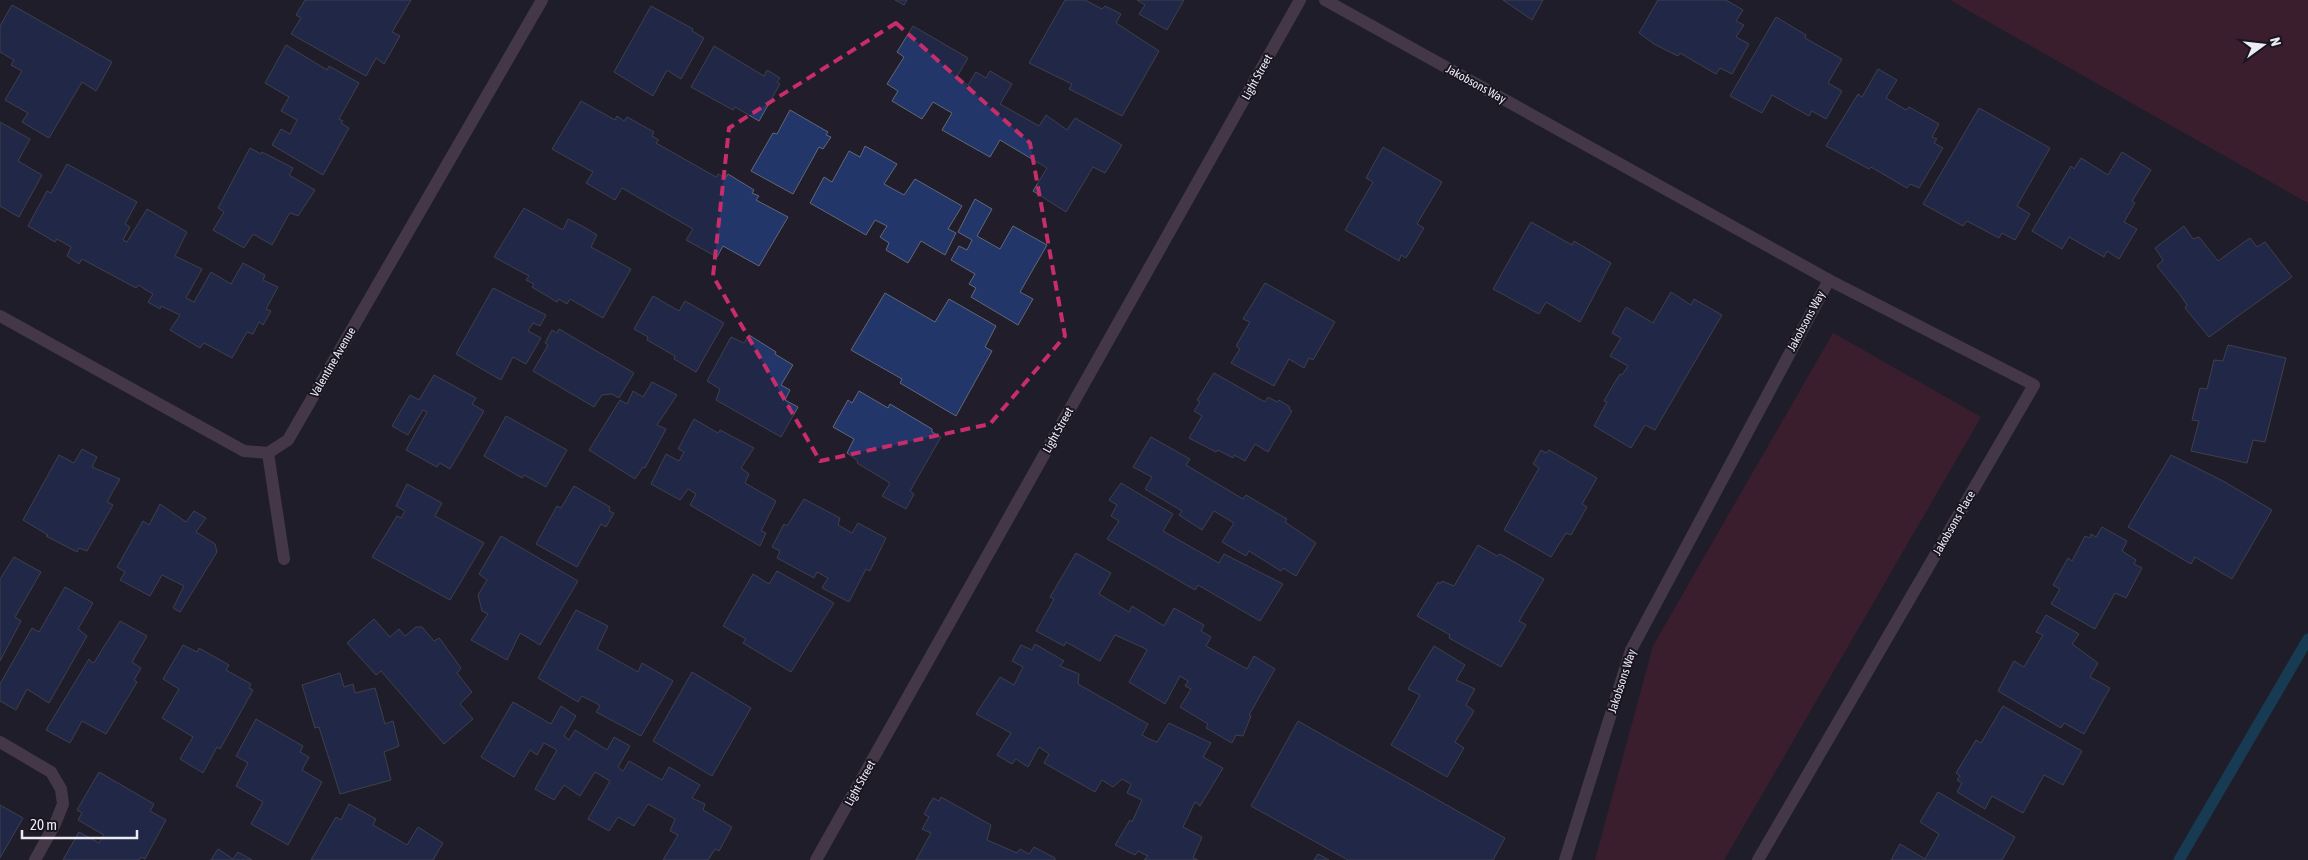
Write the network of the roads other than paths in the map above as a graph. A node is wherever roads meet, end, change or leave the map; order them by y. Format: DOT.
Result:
graph roads {
  1 [pos="542,0"];
  2 [pos="1300,0"];
  3 [pos="1325,0"];
  4 [pos="1829,280"];
  5 [pos="0,316"];
  6 [pos="268,454"];
  7 [pos="284,559"];
  8 [pos="0,742"];
  9 [pos="35,860"];
  10 [pos="816,860"];
  11 [pos="1565,860"];
  12 [pos="1758,860"];
  1 -- 6 [label="street, Valentine Avenue"];
  2 -- 10 [label="street, Light Street"];
  3 -- 4 [label="street, Jakobsons Way"];
  4 -- 11 [label="street, Jakobsons Way"];
  4 -- 12 [label="street, Jakobsons Place"];
  5 -- 6 [label="street"];
  6 -- 7 [label="street"];
  8 -- 9 [label="street"];
}
